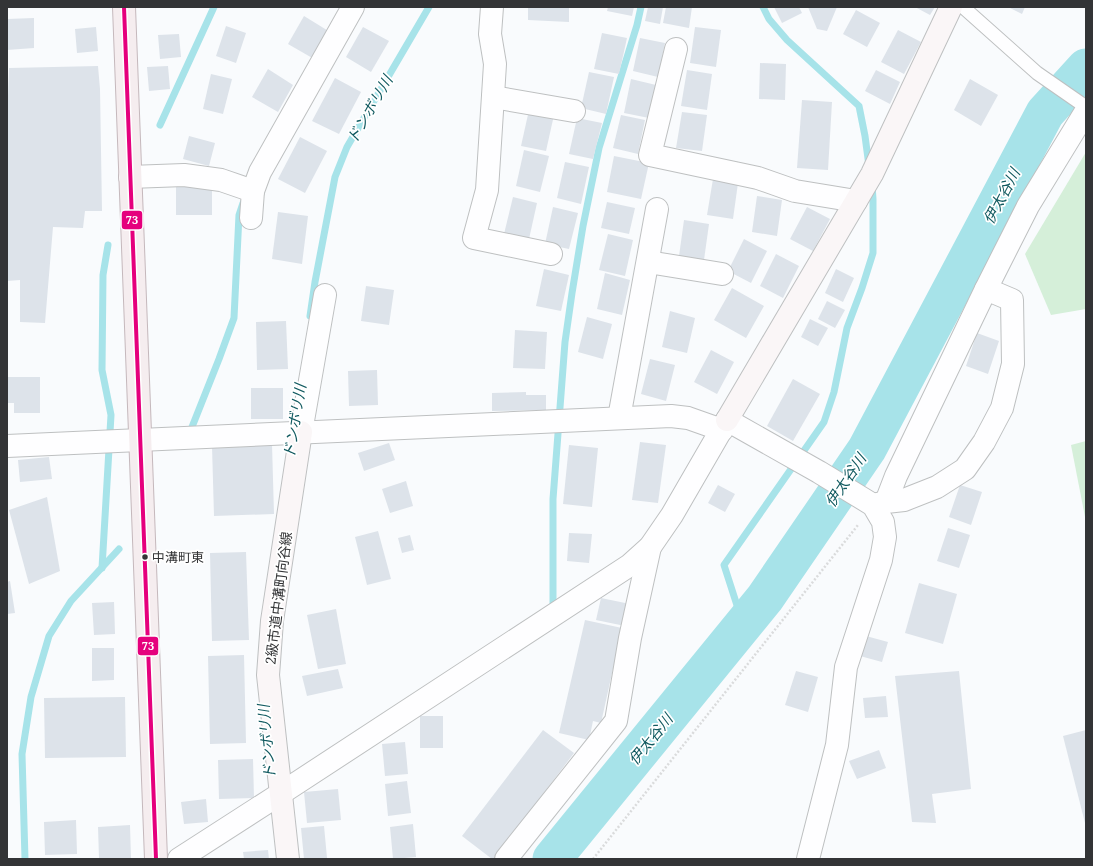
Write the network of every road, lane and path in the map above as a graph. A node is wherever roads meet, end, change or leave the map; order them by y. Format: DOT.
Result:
graph roads {
  1 [pos="124,7"];
  2 [pos="353,7"];
  3 [pos="492,7"];
  4 [pos="951,7"];
  5 [pos="963,7"];
  6 [pos="676,49"];
  7 [pos="493,97"];
  8 [pos="1086,107"];
  9 [pos="574,111"];
  10 [pos="1086,111"];
  11 [pos="130,178"];
  12 [pos="253,191"];
  13 [pos="856,201"];
  14 [pos="657,209"];
  15 [pos="251,218"];
  16 [pos="551,254"];
  17 [pos="648,262"];
  18 [pos="722,274"];
  19 [pos="986,289"];
  20 [pos="325,295"];
  21 [pos="619,418"];
  22 [pos="725,425"];
  23 [pos="301,432"];
  24 [pos="140,440"];
  25 [pos="7,446"];
  26 [pos="876,503"];
  27 [pos="650,547"];
  28 [pos="280,794"];
  29 [pos="156,859"];
  30 [pos="179,859"];
  31 [pos="288,859"];
  32 [pos="506,859"];
  33 [pos="593,859"];
  34 [pos="808,859"];
  1 -- 11 [label="main road"];
  2 -- 12 [label="street"];
  3 -- 7 [label="street"];
  4 -- 13 [label="street"];
  5 -- 8 [label="lane"];
  6 -- 13 [label="street"];
  7 -- 9 [label="street"];
  7 -- 16 [label="street"];
  10 -- 19 [label="street"];
  11 -- 12 [label="street"];
  11 -- 24 [label="main road"];
  12 -- 15 [label="street"];
  13 -- 22 [label="street"];
  14 -- 17 [label="street"];
  17 -- 18 [label="street"];
  17 -- 21 [label="street"];
  19 -- 26 [label="street"];
  19 -- 26 [label="street"];
  20 -- 23 [label="street"];
  21 -- 22 [label="street"];
  21 -- 23 [label="street"];
  22 -- 26 [label="street"];
  22 -- 27 [label="street"];
  23 -- 24 [label="street"];
  23 -- 28 [label="street, 2級市道中溝町向谷線"];
  24 -- 25 [label="street"];
  24 -- 29 [label="main road"];
  26 -- 33 [label="path"];
  26 -- 34 [label="street"];
  27 -- 28 [label="street"];
  27 -- 32 [label="street"];
  28 -- 30 [label="street"];
  28 -- 31 [label="street, 2級市道中溝町向谷線"];
}
